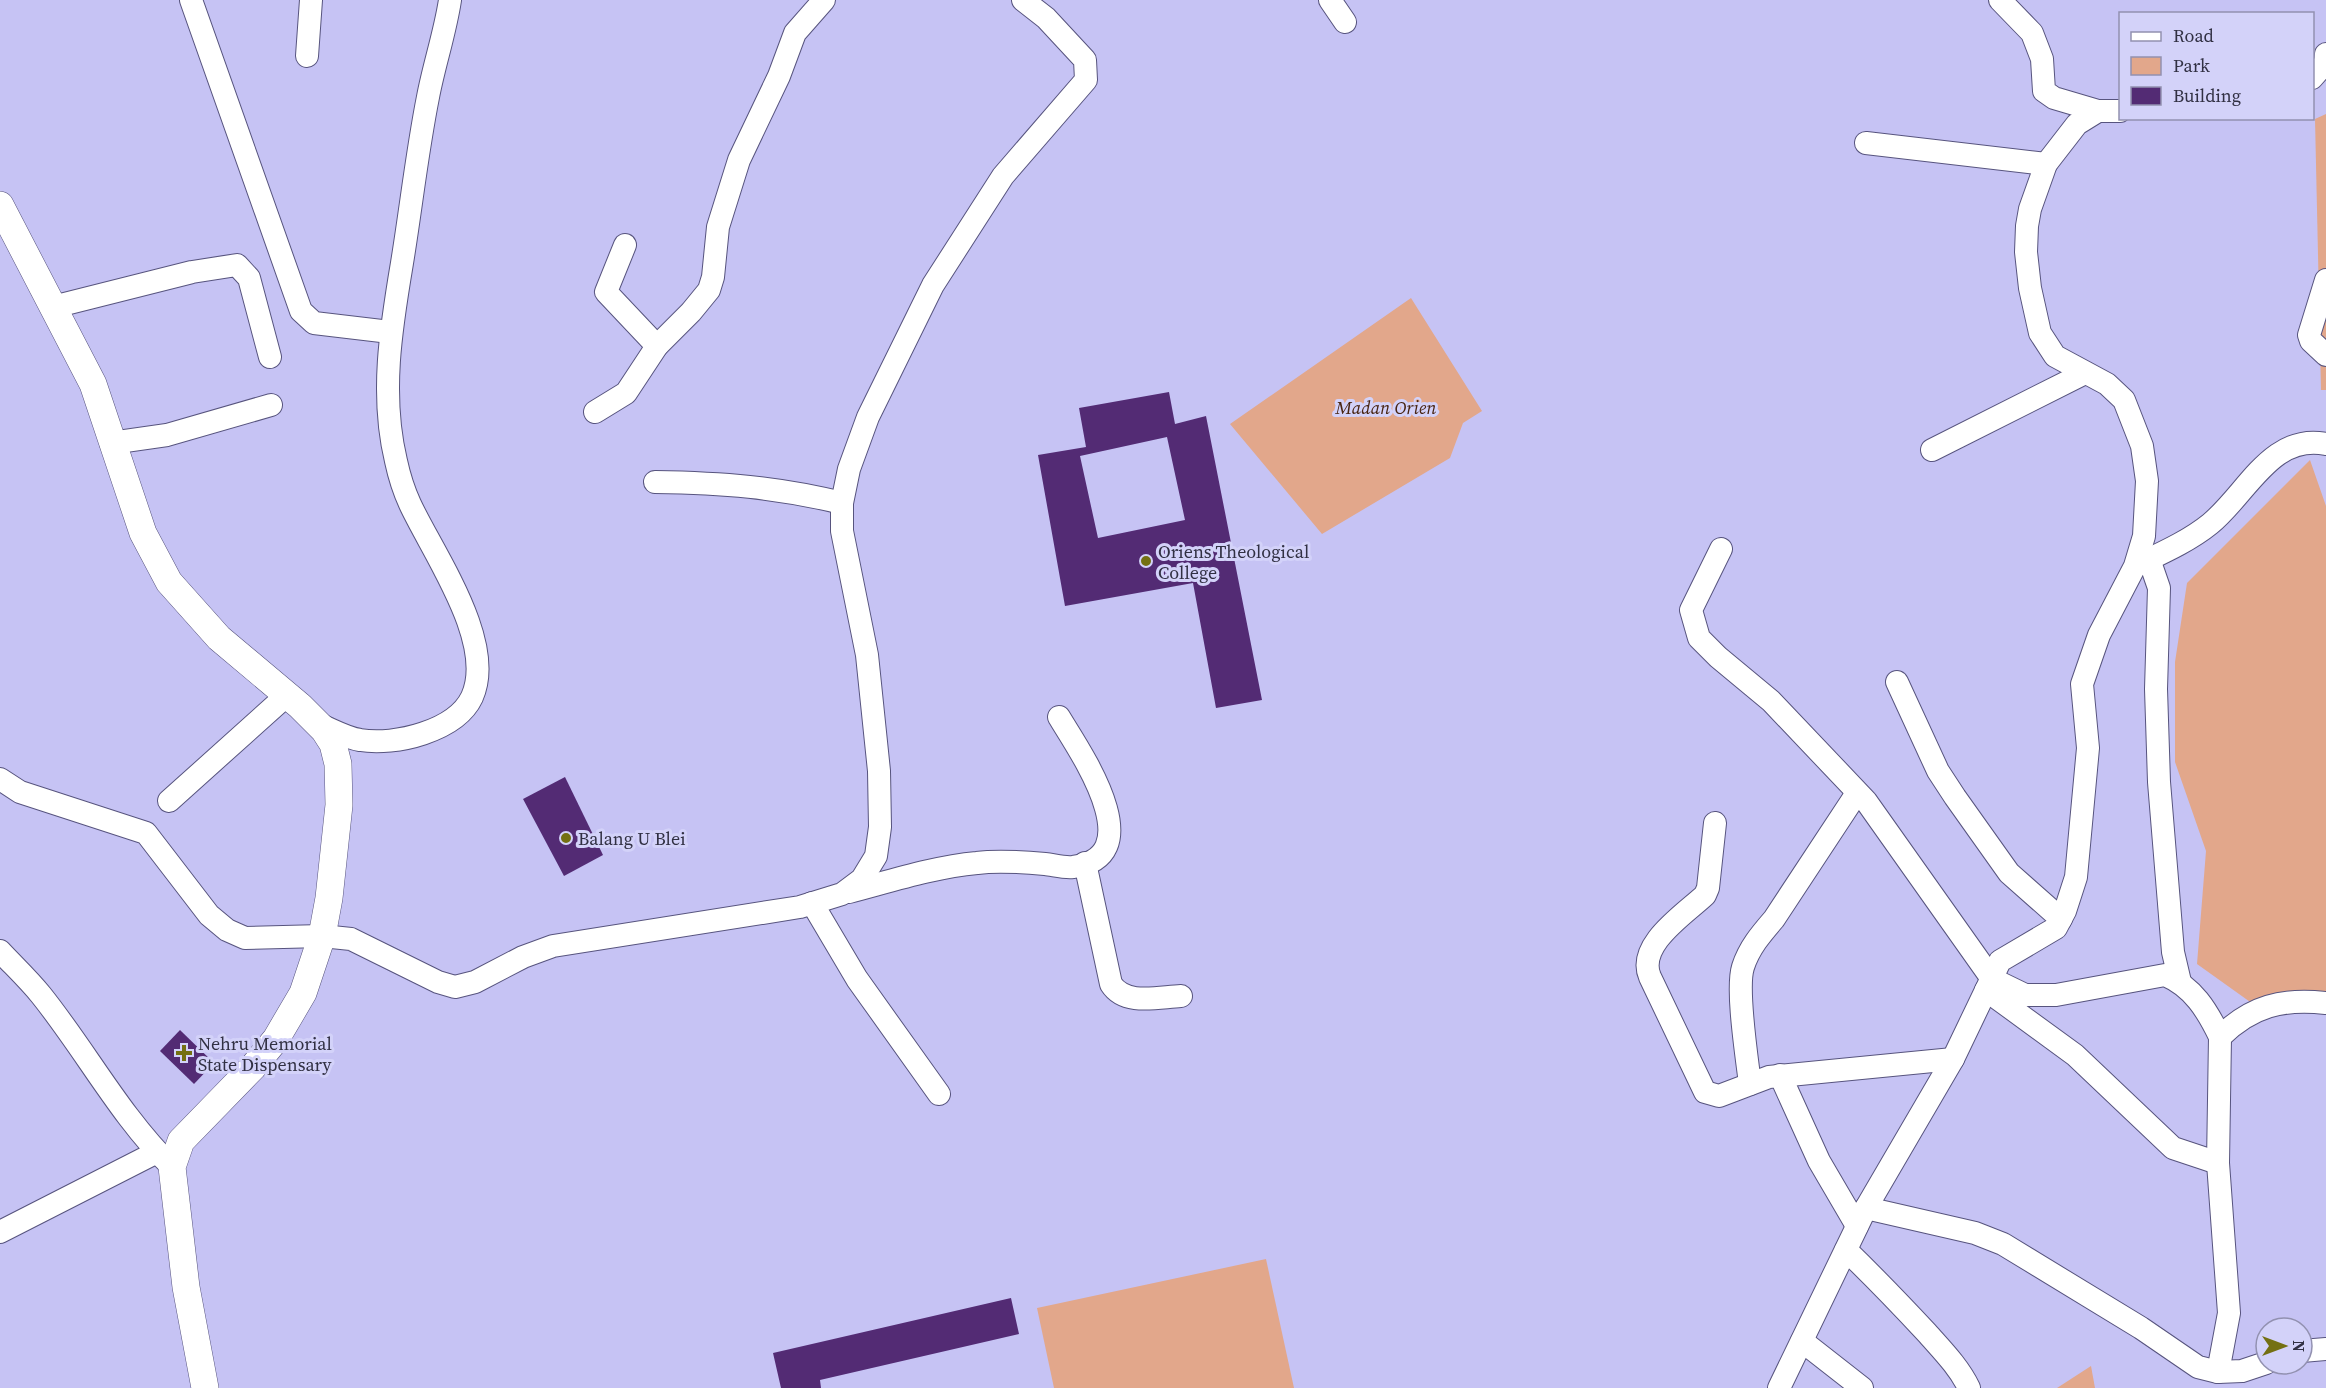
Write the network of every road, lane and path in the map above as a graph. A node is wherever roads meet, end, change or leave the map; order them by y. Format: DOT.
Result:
graph roads {
  1 [pos="191,0"];
  2 [pos="311,0"];
  3 [pos="450,0"];
  4 [pos="824,0"];
  5 [pos="1023,0"];
  6 [pos="1329,0"];
  7 [pos="2000,0"];
  8 [pos="1345,22"];
  9 [pos="2326,54"];
  10 [pos="307,56"];
  11 [pos="2318,79"];
  12 [pos="2098,111"];
  13 [pos="2119,111"];
  14 [pos="1866,143"];
  15 [pos="2046,164"];
  16 [pos="0,205"];
  17 [pos="625,245"];
  18 [pos="2326,280"];
  19 [pos="53,307"];
  20 [pos="390,332"];
  21 [pos="657,346"];
  22 [pos="2326,355"];
  23 [pos="270,357"];
  24 [pos="2085,372"];
  25 [pos="271,405"];
  26 [pos="595,412"];
  27 [pos="111,443"];
  28 [pos="2326,444"];
  29 [pos="1932,450"];
  30 [pos="655,482"];
  31 [pos="842,503"];
  32 [pos="1721,549"];
  33 [pos="2142,562"];
  34 [pos="1897,682"];
  35 [pos="287,695"];
  36 [pos="1059,717"];
  37 [pos="318,724"];
  38 [pos="0,779"];
  39 [pos="1857,793"];
  40 [pos="169,801"];
  41 [pos="1715,823"];
  42 [pos="1085,863"];
  43 [pos="842,894"];
  44 [pos="812,903"];
  45 [pos="2061,919"];
  46 [pos="322,936"];
  47 [pos="0,951"];
  48 [pos="2180,982"];
  49 [pos="1989,985"];
  50 [pos="1181,996"];
  51 [pos="2326,1003"];
  52 [pos="2220,1037"];
  53 [pos="1953,1059"];
  54 [pos="1780,1075"];
  55 [pos="1750,1084"];
  56 [pos="939,1094"];
  57 [pos="164,1159"];
  58 [pos="2218,1163"];
  59 [pos="1862,1217"];
  60 [pos="0,1232"];
  61 [pos="1846,1250"];
  62 [pos="1802,1341"];
  63 [pos="2254,1367"];
  64 [pos="2218,1372"];
  65 [pos="205,1388"];
  66 [pos="1779,1388"];
  67 [pos="1862,1388"];
  68 [pos="1969,1388"];
  1 -- 20 [label="street"];
  2 -- 10 [label="street"];
  3 -- 20 [label="street"];
  4 -- 21 [label="street"];
  5 -- 31 [label="street"];
  6 -- 8 [label="street"];
  7 -- 12 [label="street"];
  9 -- 11 [label="street"];
  12 -- 13 [label="street"];
  12 -- 15 [label="street"];
  14 -- 15 [label="street"];
  15 -- 24 [label="street"];
  16 -- 19 [label="street"];
  17 -- 21 [label="street"];
  18 -- 22 [label="street"];
  19 -- 23 [label="street"];
  19 -- 27 [label="street"];
  20 -- 37 [label="street"];
  21 -- 26 [label="street"];
  24 -- 29 [label="street"];
  24 -- 33 [label="street"];
  25 -- 27 [label="street"];
  27 -- 35 [label="street"];
  28 -- 33 [label="street"];
  30 -- 31 [label="street"];
  31 -- 43 [label="street"];
  32 -- 39 [label="street"];
  33 -- 45 [label="street"];
  33 -- 48 [label="street"];
  34 -- 45 [label="street"];
  35 -- 37 [label="street"];
  35 -- 40 [label="street"];
  36 -- 42 [label="street"];
  37 -- 46 [label="street"];
  38 -- 46 [label="street"];
  39 -- 49 [label="street"];
  39 -- 55 [label="street"];
  41 -- 55 [label="street"];
  42 -- 43 [label="street"];
  42 -- 50 [label="street"];
  43 -- 44 [label="street"];
  44 -- 46 [label="street"];
  44 -- 56 [label="street"];
  45 -- 49 [label="street"];
  46 -- 57 [label="street"];
  47 -- 57 [label="street"];
  48 -- 49 [label="street"];
  48 -- 52 [label="street"];
  49 -- 53 [label="street"];
  49 -- 58 [label="street"];
  51 -- 52 [label="street"];
  52 -- 58 [label="street"];
  53 -- 54 [label="street"];
  53 -- 59 [label="street"];
  54 -- 55 [label="street"];
  54 -- 59 [label="street"];
  57 -- 60 [label="street"];
  57 -- 65 [label="street"];
  58 -- 64 [label="street"];
  59 -- 61 [label="street"];
  59 -- 64 [label="street"];
  61 -- 62 [label="street"];
  61 -- 68 [label="street"];
  62 -- 66 [label="street"];
  62 -- 67 [label="street"];
  63 -- 64 [label="street"];
}
